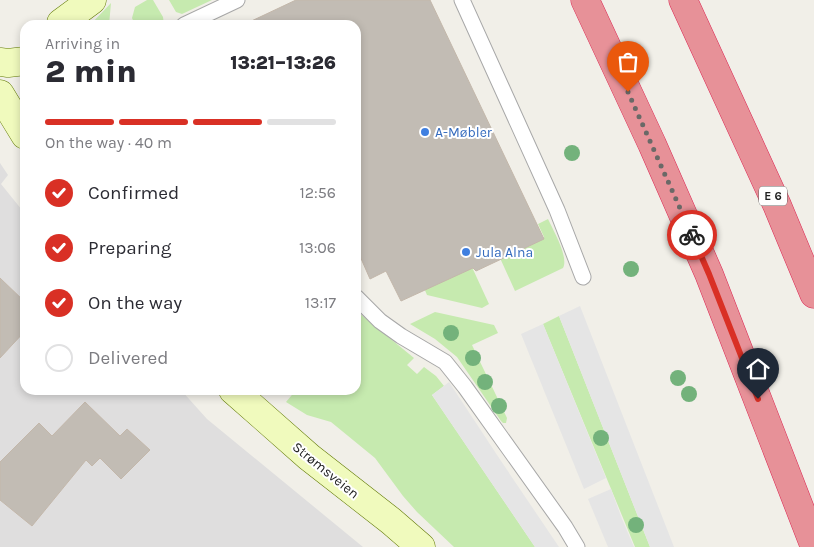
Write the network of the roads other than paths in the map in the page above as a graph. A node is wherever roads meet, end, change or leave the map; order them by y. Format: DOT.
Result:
graph roads {
  1 [pos="92,0"];
  2 [pos="237,0"];
  3 [pos="462,0"];
  4 [pos="585,0"];
  5 [pos="684,0"];
  6 [pos="61,16"];
  7 [pos="195,20"];
  8 [pos="0,62"];
  9 [pos="20,62"];
  10 [pos="0,94"];
  11 [pos="20,127"];
  12 [pos="583,277"];
  13 [pos="814,294"];
  14 [pos="361,302"];
  15 [pos="240,395"];
  16 [pos="814,545"];
  17 [pos="421,547"];
  18 [pos="577,547"];
  1 -- 6 [label="main road"];
  2 -- 7 [label="lane"];
  3 -- 12 [label="lane"];
  4 -- 16 [label="highway"];
  5 -- 13 [label="highway, E 6"];
  8 -- 9 [label="main road"];
  10 -- 11 [label="main road"];
  14 -- 18 [label="lane"];
  15 -- 17 [label="main road, Strømsveien"];
}
